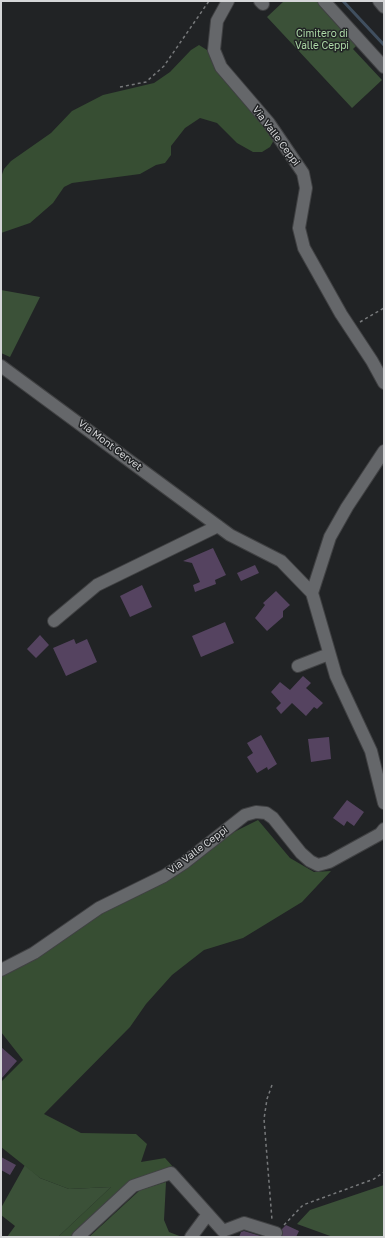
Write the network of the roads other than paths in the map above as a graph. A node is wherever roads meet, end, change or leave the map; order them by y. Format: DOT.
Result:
graph roads {
  1 [pos="228,1"];
  2 [pos="324,1"];
  3 [pos="379,1"];
  4 [pos="384,8"];
  5 [pos="384,67"];
  6 [pos="1,366"];
  7 [pos="384,383"];
  8 [pos="384,451"];
  9 [pos="218,526"];
  10 [pos="312,593"];
  11 [pos="54,621"];
  12 [pos="329,654"];
  13 [pos="298,666"];
  14 [pos="384,803"];
  15 [pos="383,833"];
  16 [pos="1,970"];
  17 [pos="208,1214"];
  18 [pos="276,1233"];
  19 [pos="78,1237"];
  20 [pos="191,1237"];
  1 -- 7 [label="street, Via Valle Ceppi"];
  2 -- 5 [label="street"];
  3 -- 4 [label="street"];
  6 -- 9 [label="street, Via Mont Cervet"];
  8 -- 10 [label="street"];
  9 -- 10 [label="street, Via Mont Cervet"];
  9 -- 11 [label="street"];
  10 -- 12 [label="street"];
  12 -- 13 [label="street"];
  12 -- 14 [label="street"];
  15 -- 16 [label="street, Via Valle Ceppi"];
  17 -- 18 [label="street"];
  17 -- 19 [label="street"];
  17 -- 20 [label="street"];
}
